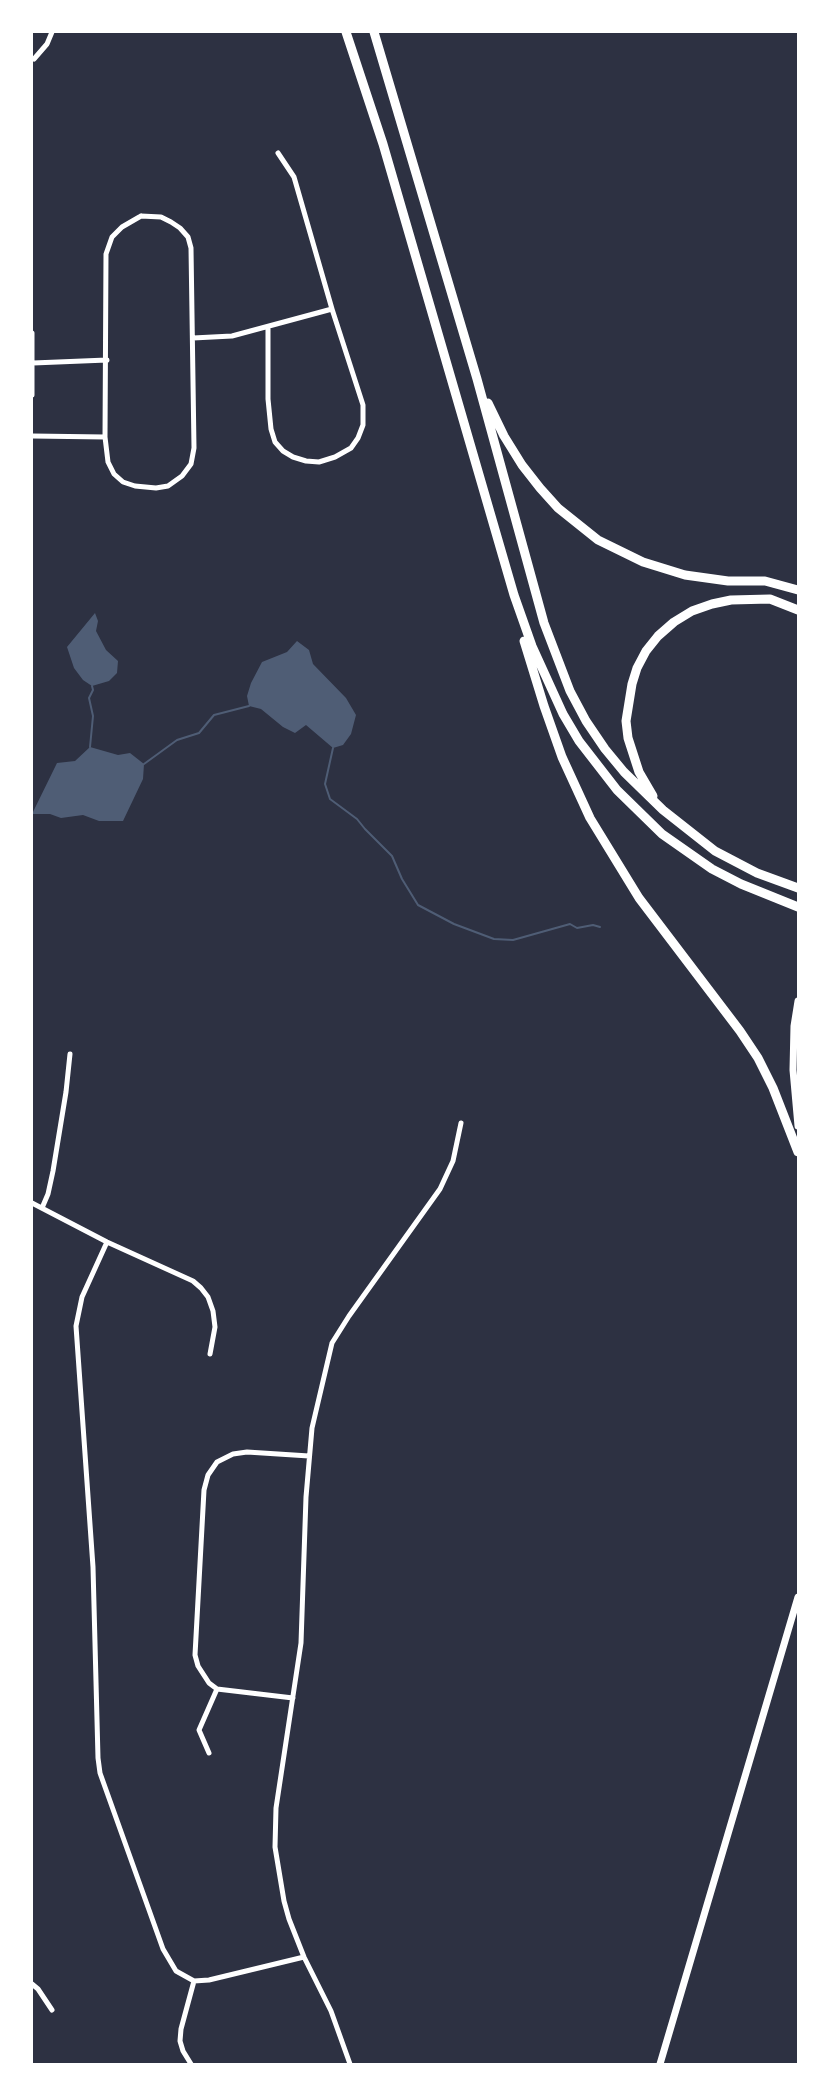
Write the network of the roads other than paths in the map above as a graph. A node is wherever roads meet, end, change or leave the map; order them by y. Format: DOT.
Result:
graph roads {
  1 [pos="52,32"];
  2 [pos="346,32"];
  3 [pos="376,35"];
  4 [pos="34,59"];
  5 [pos="278,153"];
  6 [pos="332,309"];
  7 [pos="268,328"];
  8 [pos="32,333"];
  9 [pos="193,338"];
  10 [pos="107,360"];
  11 [pos="33,363"];
  12 [pos="477,380"];
  13 [pos="32,395"];
  14 [pos="32,436"];
  15 [pos="105,437"];
  16 [pos="798,590"];
  17 [pos="514,595"];
  18 [pos="798,610"];
  19 [pos="663,810"];
  20 [pos="798,888"];
  21 [pos="798,907"];
  22 [pos="798,1001"];
  23 [pos="70,1054"];
  24 [pos="461,1123"];
  25 [pos="798,1126"];
  26 [pos="798,1152"];
  27 [pos="32,1203"];
  28 [pos="42,1208"];
  29 [pos="107,1242"];
  30 [pos="210,1354"];
  31 [pos="309,1456"];
  32 [pos="798,1597"];
  33 [pos="218,1689"];
  34 [pos="293,1698"];
  35 [pos="209,1753"];
  36 [pos="304,1957"];
  37 [pos="194,1981"];
  38 [pos="32,1984"];
  39 [pos="52,2010"];
  40 [pos="191,2064"];
  41 [pos="350,2064"];
  42 [pos="660,2064"];
  1 -- 4 [label="street"];
  2 -- 17 [label="highway"];
  3 -- 12 [label="highway"];
  5 -- 6 [label="street"];
  6 -- 7 [label="street"];
  6 -- 7 [label="street"];
  7 -- 9 [label="street"];
  8 -- 11 [label="street"];
  9 -- 10 [label="street"];
  9 -- 15 [label="street"];
  10 -- 11 [label="street"];
  10 -- 15 [label="street"];
  11 -- 13 [label="street"];
  12 -- 16 [label="highway"];
  12 -- 19 [label="highway"];
  14 -- 15 [label="street"];
  17 -- 21 [label="highway"];
  17 -- 26 [label="highway"];
  18 -- 19 [label="highway"];
  19 -- 20 [label="highway"];
  22 -- 25 [label="main road"];
  23 -- 28 [label="street"];
  24 -- 31 [label="street"];
  27 -- 28 [label="street"];
  28 -- 29 [label="street"];
  29 -- 30 [label="street"];
  29 -- 37 [label="street"];
  31 -- 33 [label="street"];
  31 -- 34 [label="street"];
  32 -- 42 [label="main road"];
  33 -- 34 [label="street"];
  33 -- 35 [label="street"];
  34 -- 36 [label="street"];
  36 -- 37 [label="street"];
  36 -- 41 [label="street"];
  37 -- 40 [label="street"];
  38 -- 39 [label="street"];
}
